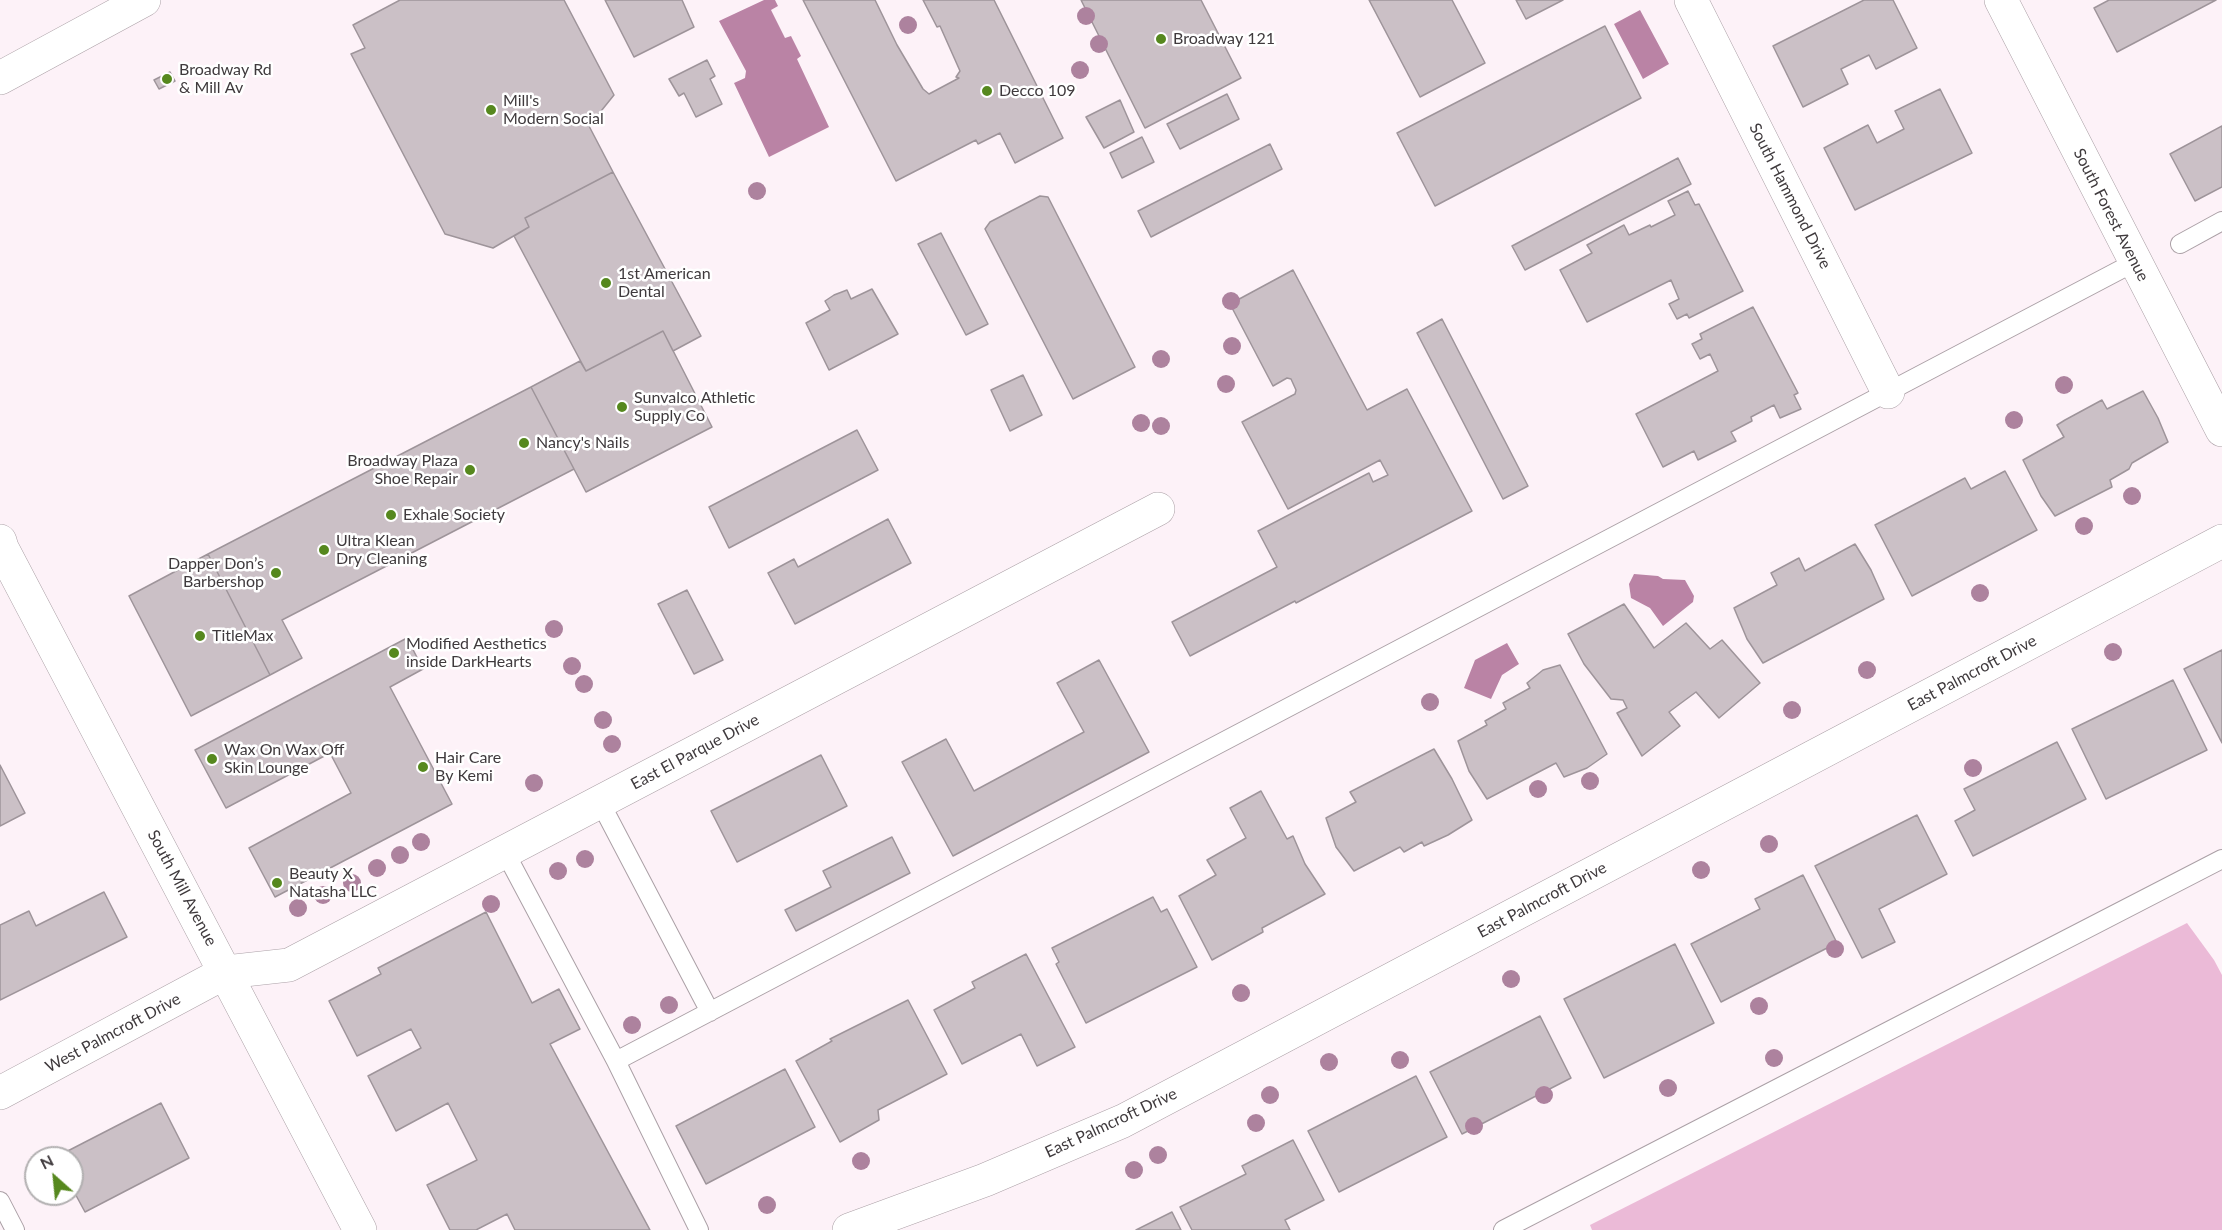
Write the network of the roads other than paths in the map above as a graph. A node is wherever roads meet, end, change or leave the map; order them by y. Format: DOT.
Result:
graph roads {
  1 [pos="144,0"];
  2 [pos="1691,0"];
  3 [pos="2001,0"];
  4 [pos="0,78"];
  5 [pos="2222,221"];
  6 [pos="2180,244"];
  7 [pos="2135,261"];
  8 [pos="1888,392"];
  9 [pos="2222,430"];
  10 [pos="1158,509"];
  11 [pos="2222,541"];
  12 [pos="1,545"];
  13 [pos="600,802"];
  14 [pos="505,852"];
  15 [pos="2222,859"];
  16 [pos="226,972"];
  17 [pos="710,1012"];
  18 [pos="616,1061"];
  19 [pos="0,1094"];
  20 [pos="0,1201"];
  21 [pos="15,1230"];
  22 [pos="360,1230"];
  23 [pos="699,1230"];
  24 [pos="849,1230"];
  25 [pos="1503,1230"];
  1 -- 4 [label="street"];
  2 -- 8 [label="street, South Hammond Drive"];
  3 -- 7 [label="street, South Forest Avenue"];
  5 -- 6 [label="lane"];
  7 -- 8 [label="lane"];
  7 -- 9 [label="street, South Forest Avenue"];
  8 -- 17 [label="lane"];
  10 -- 13 [label="street, East El Parque Drive"];
  11 -- 24 [label="street, East Palmcroft Drive"];
  12 -- 16 [label="street, South Mill Avenue"];
  13 -- 14 [label="street, East El Parque Drive"];
  13 -- 17 [label="lane"];
  14 -- 16 [label="street, East El Parque Drive"];
  14 -- 18 [label="lane"];
  15 -- 25 [label="lane"];
  16 -- 19 [label="street, West Palmcroft Drive"];
  16 -- 22 [label="street, South Mill Avenue"];
  17 -- 18 [label="lane"];
  18 -- 23 [label="lane"];
  20 -- 21 [label="lane"];
}
